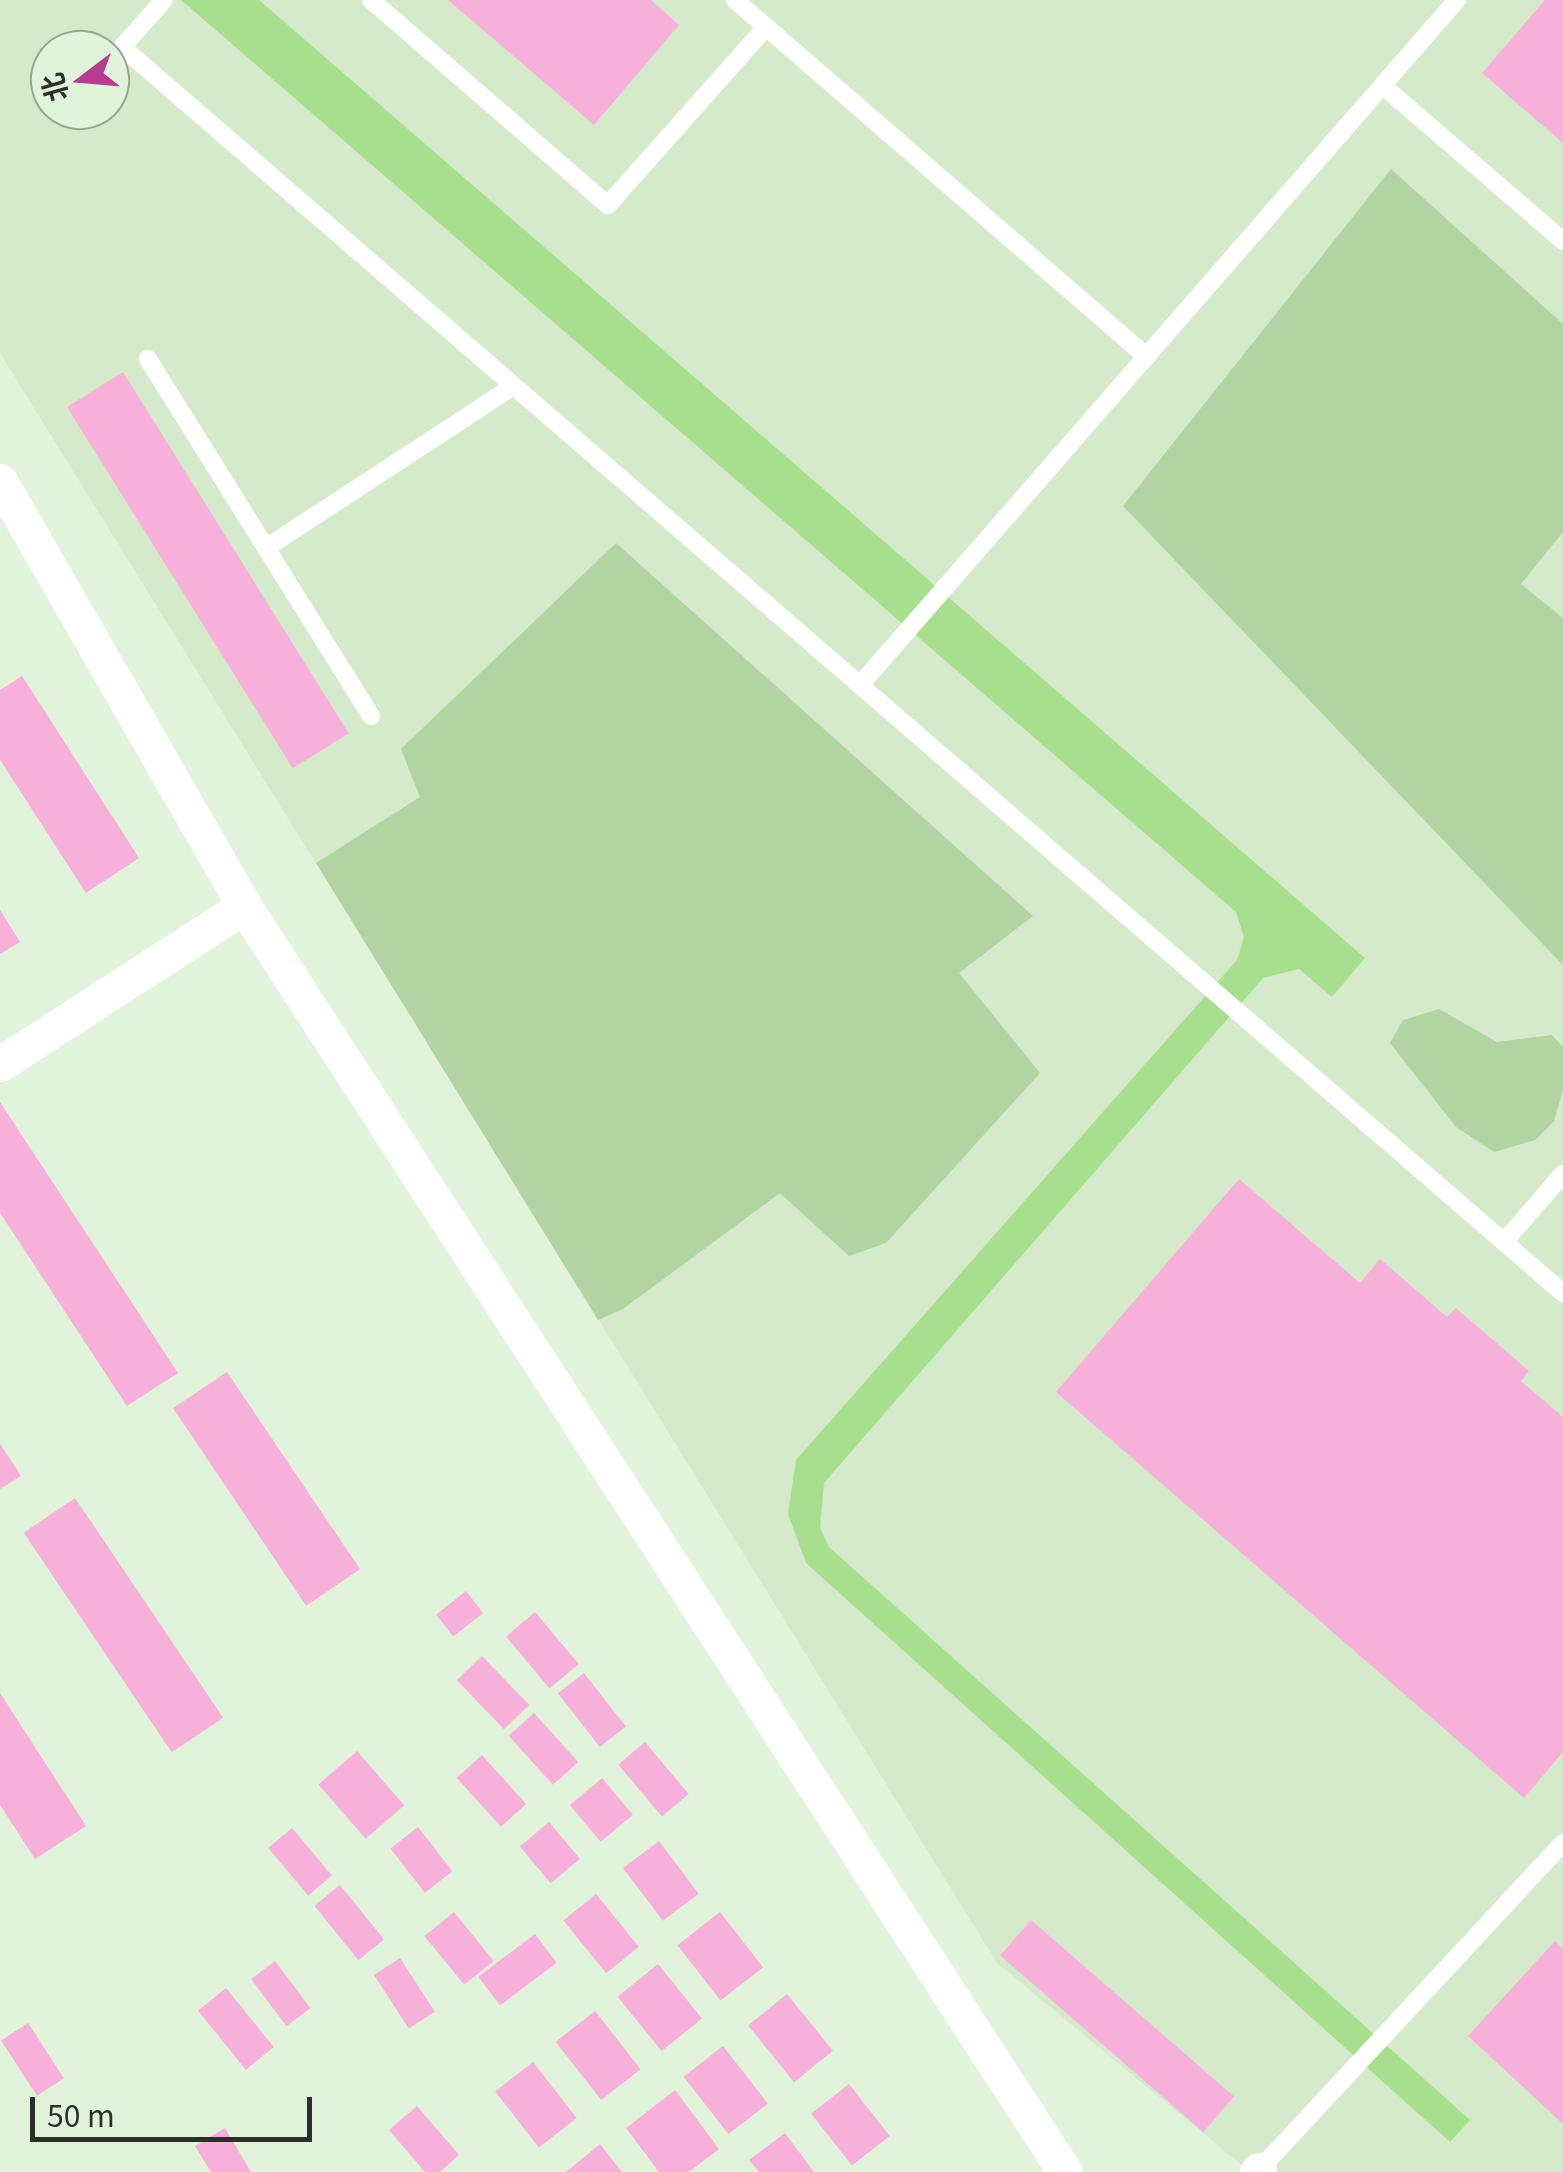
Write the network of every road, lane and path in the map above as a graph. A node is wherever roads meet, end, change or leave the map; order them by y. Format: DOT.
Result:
graph roads {
  1 [pos="164,0"];
  2 [pos="371,0"];
  3 [pos="734,0"];
  4 [pos="1457,0"];
  5 [pos="766,28"];
  6 [pos="1382,86"];
  7 [pos="1563,241"];
  8 [pos="1147,357"];
  9 [pos="148,359"];
  10 [pos="514,386"];
  11 [pos="0,480"];
  12 [pos="266,548"];
  13 [pos="860,685"];
  14 [pos="371,716"];
  15 [pos="244,906"];
  16 [pos="0,1064"];
  17 [pos="1563,1174"];
  18 [pos="1504,1242"];
  19 [pos="1563,1292"];
  20 [pos="1563,1842"];
  21 [pos="1258,2171"];
  22 [pos="1065,2172"];
  1 -- 10 [label="lane"];
  2 -- 5 [label="lane"];
  3 -- 5 [label="lane"];
  4 -- 6 [label="lane"];
  5 -- 8 [label="lane"];
  6 -- 7 [label="lane"];
  6 -- 8 [label="lane"];
  8 -- 13 [label="lane"];
  9 -- 12 [label="lane"];
  10 -- 12 [label="lane"];
  10 -- 13 [label="lane"];
  11 -- 15 [label="street"];
  12 -- 14 [label="lane"];
  13 -- 18 [label="lane"];
  15 -- 16 [label="street"];
  15 -- 22 [label="street"];
  17 -- 18 [label="lane"];
  18 -- 19 [label="lane"];
  20 -- 21 [label="lane"];
}
